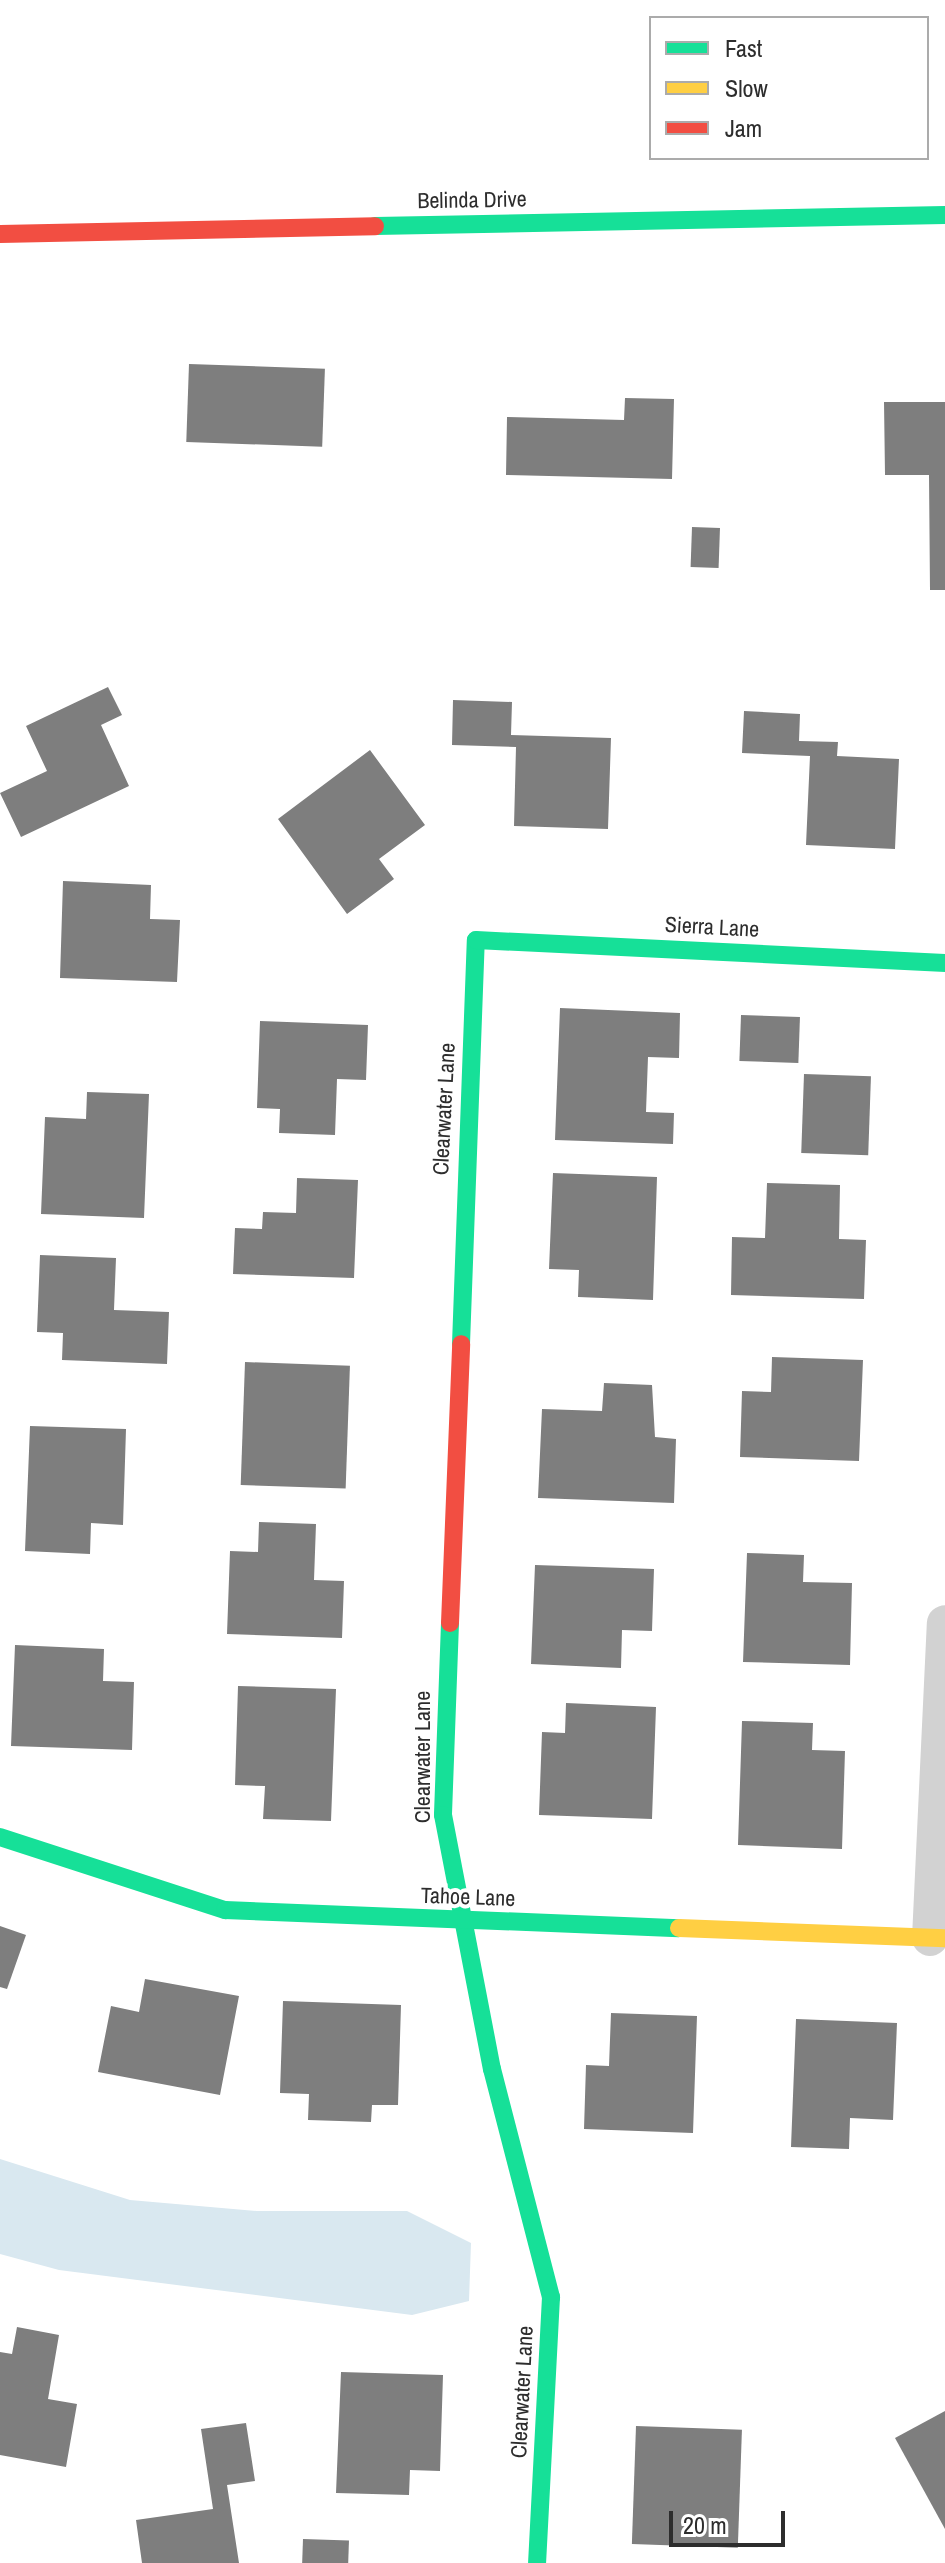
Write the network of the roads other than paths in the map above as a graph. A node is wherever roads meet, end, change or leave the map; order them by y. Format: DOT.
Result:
graph roads {
  1 [pos="945,215"];
  2 [pos="0,234"];
  3 [pos="476,940"];
  4 [pos="945,963"];
  5 [pos="945,1623"];
  6 [pos="0,1837"];
  7 [pos="465,1922"];
  8 [pos="938,1938"];
  9 [pos="537,2563"];
  1 -- 2 [label="street, Belinda Drive"];
  3 -- 4 [label="street, Sierra Lane"];
  3 -- 7 [label="street, Clearwater Lane"];
  5 -- 8 [label="street"];
  6 -- 7 [label="street, Tahoe Lane"];
  7 -- 8 [label="street, Tahoe Lane"];
  7 -- 9 [label="street, Clearwater Lane"];
}
